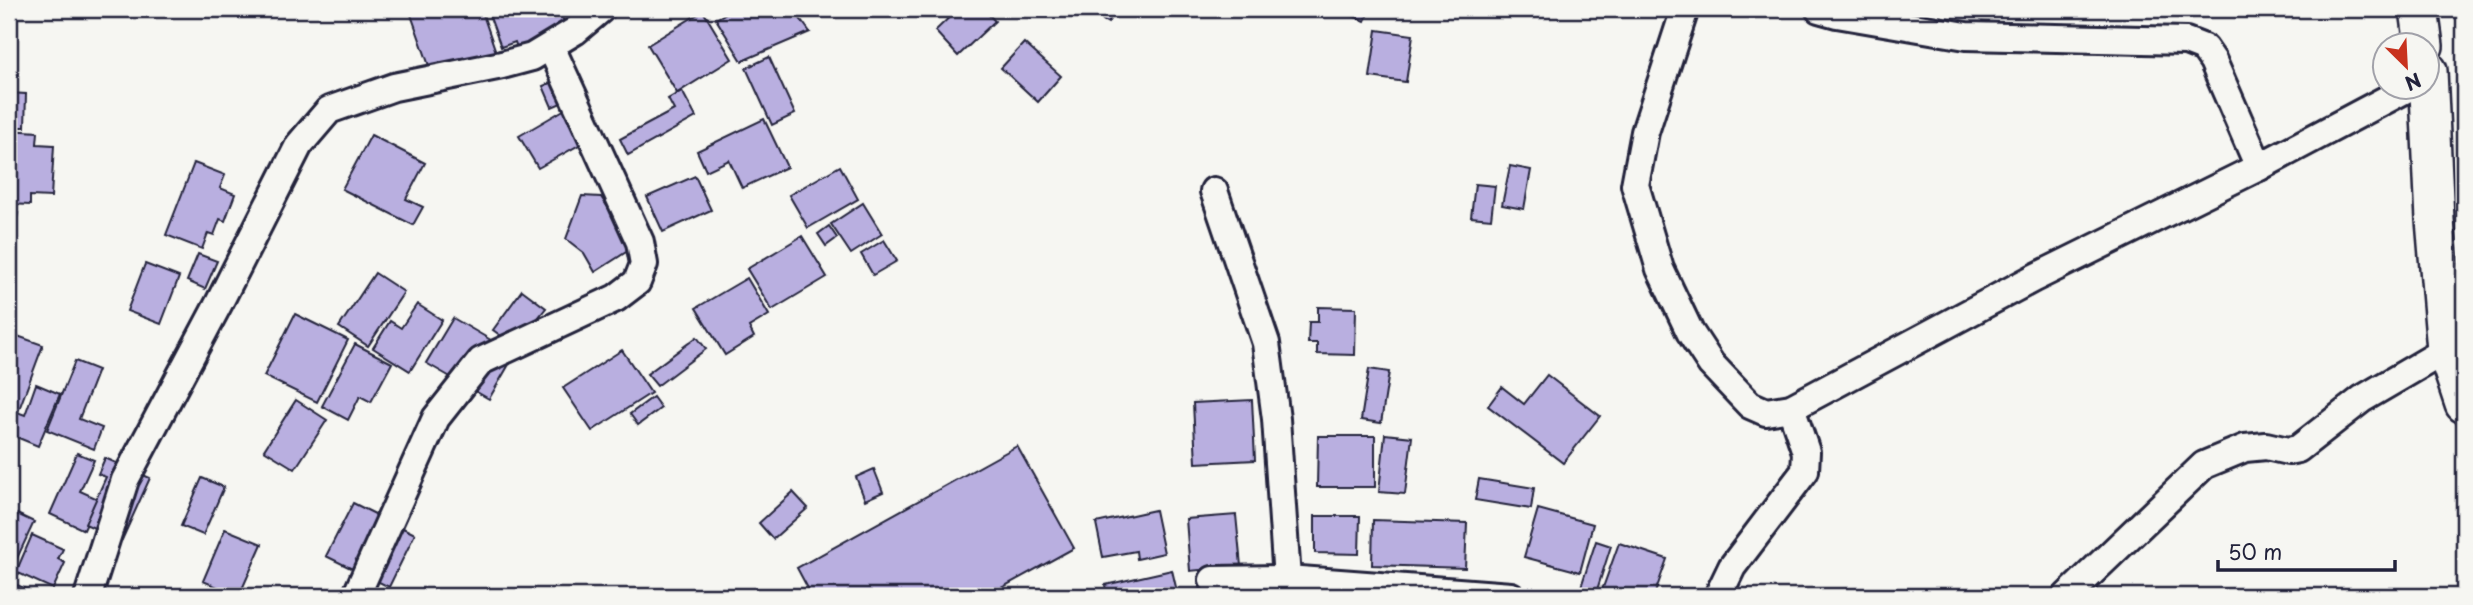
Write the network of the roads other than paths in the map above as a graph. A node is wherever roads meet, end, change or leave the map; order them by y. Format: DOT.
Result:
graph roads {
  1 [pos="601,9"];
  2 [pos="1685,9"];
  3 [pos="1819,9"];
  4 [pos="2419,9"];
  5 [pos="2420,32"];
  6 [pos="551,47"];
  7 [pos="2372,102"];
  8 [pos="2425,102"];
  9 [pos="2259,167"];
  10 [pos="1214,191"];
  11 [pos="2446,350"];
  12 [pos="2464,400"];
  13 [pos="1791,408"];
  14 [pos="1287,579"];
  15 [pos="1213,580"];
  16 [pos="88,596"];
  17 [pos="356,596"];
  18 [pos="1511,596"];
  19 [pos="1718,596"];
  20 [pos="2067,596"];
  1 -- 6 [label="street"];
  2 -- 13 [label="street"];
  3 -- 9 [label="street"];
  4 -- 5 [label="street"];
  6 -- 16 [label="street"];
  6 -- 17 [label="street"];
  7 -- 9 [label="street"];
  8 -- 11 [label="street"];
  9 -- 13 [label="street"];
  10 -- 14 [label="street"];
  11 -- 12 [label="street"];
  11 -- 20 [label="street"];
  13 -- 19 [label="street"];
  14 -- 15 [label="street"];
  14 -- 18 [label="street"];
}
